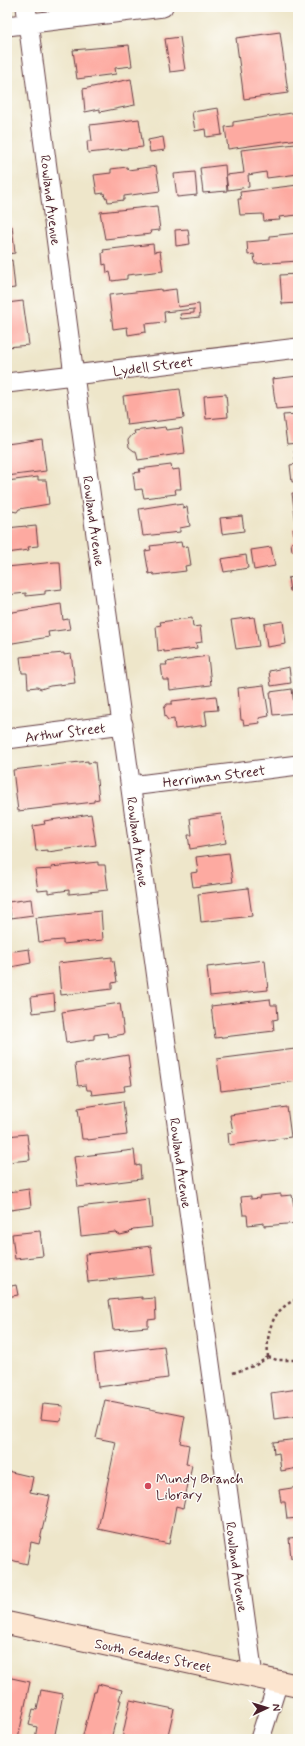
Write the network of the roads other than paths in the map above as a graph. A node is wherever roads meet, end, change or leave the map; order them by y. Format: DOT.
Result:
graph roads {
  1 [pos="163,7"];
  2 [pos="27,15"];
  3 [pos="7,26"];
  4 [pos="298,348"];
  5 [pos="74,375"];
  6 [pos="7,383"];
  7 [pos="122,724"];
  8 [pos="7,739"];
  9 [pos="298,765"];
  10 [pos="131,786"];
  11 [pos="7,1624"];
  12 [pos="253,1676"];
  13 [pos="288,1684"];
  14 [pos="260,1739"];
  1 -- 2 [label="street"];
  2 -- 3 [label="street"];
  2 -- 5 [label="street, Rowland Avenue"];
  4 -- 5 [label="street, Lydell Street"];
  5 -- 6 [label="street, Lydell Street"];
  5 -- 7 [label="street, Rowland Avenue"];
  7 -- 8 [label="street, Arthur Street"];
  7 -- 10 [label="street, Rowland Avenue"];
  9 -- 10 [label="street, Herriman Street"];
  10 -- 12 [label="street, Rowland Avenue"];
  11 -- 12 [label="main road, South Geddes Street"];
  12 -- 13 [label="main road, South Geddes Street"];
  13 -- 14 [label="street"];
}
